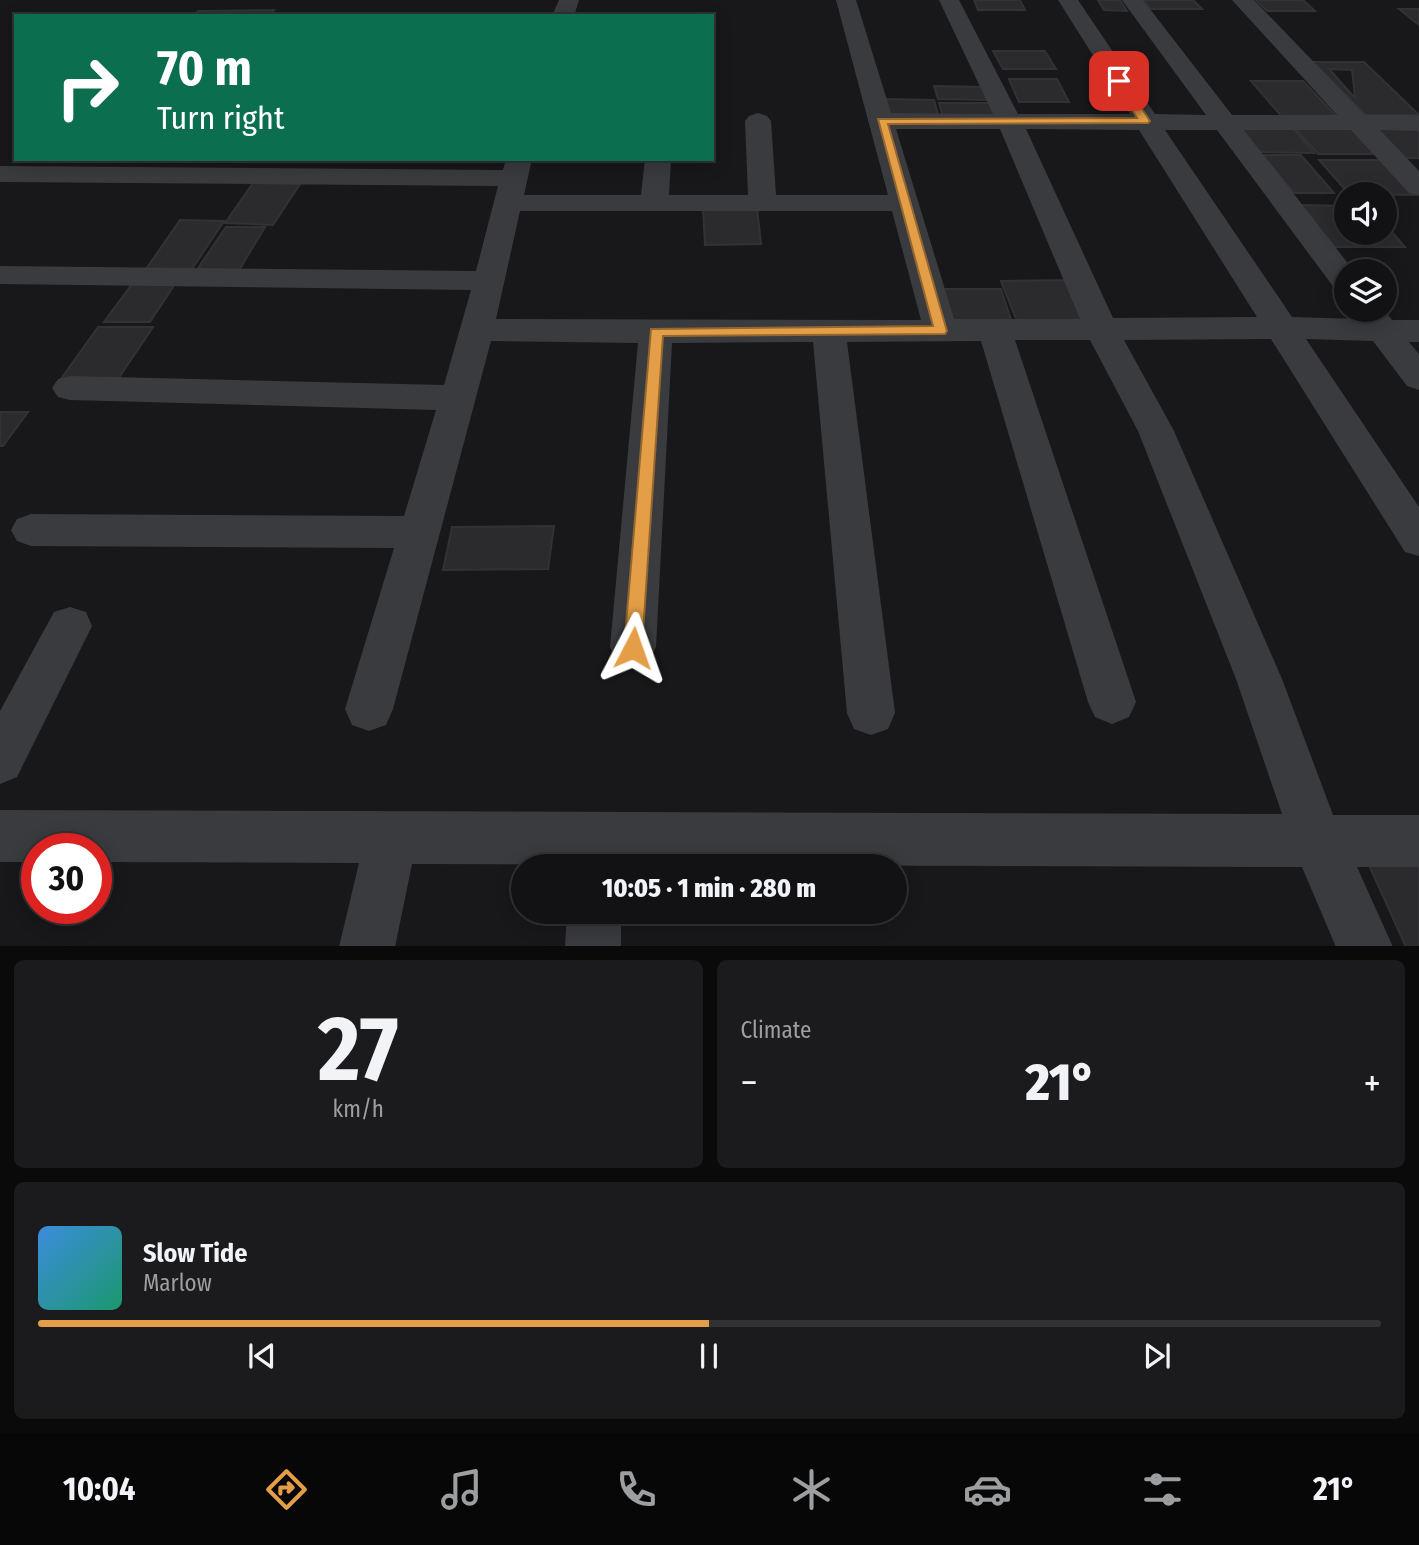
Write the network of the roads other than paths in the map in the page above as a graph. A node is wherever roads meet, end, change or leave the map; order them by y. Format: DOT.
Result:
graph roads {
  1 [pos="846,0"];
  2 [pos="949,0"];
  3 [pos="1068,0"];
  4 [pos="1132,0"];
  5 [pos="1242,0"];
  6 [pos="758,121"];
  7 [pos="882,121"];
  8 [pos="1145,121"];
  9 [pos="1222,121"];
  10 [pos="1010,122"];
  11 [pos="1356,123"];
  12 [pos="1419,123"];
  13 [pos="658,161"];
  14 [pos="0,174"];
  15 [pos="514,180"];
  16 [pos="1419,187"];
  17 [pos="654,203"];
  18 [pos="762,203"];
  19 [pos="905,203"];
  20 [pos="1334,266"];
  21 [pos="0,275"];
  22 [pos="489,281"];
  23 [pos="1352,322"];
  24 [pos="1377,322"];
  25 [pos="1383,322"];
  26 [pos="1284,328"];
  27 [pos="1101,329"];
  28 [pos="477,330"];
  29 [pos="829,331"];
  30 [pos="941,331"];
  31 [pos="995,331"];
  32 [pos="1419,331"];
  33 [pos="656,332"];
  34 [pos="1419,378"];
  35 [pos="70,388"];
  36 [pos="457,398"];
  37 [pos="31,530"];
  38 [pos="421,532"];
  39 [pos="1419,540"];
  40 [pos="69,626"];
  41 [pos="633,648"];
  42 [pos="1112,702"];
  43 [pos="369,709"];
  44 [pos="871,713"];
  45 [pos="0,760"];
  46 [pos="0,836"];
  47 [pos="391,837"];
  48 [pos="1317,841"];
  49 [pos="1419,841"];
  50 [pos="596,852"];
  51 [pos="594,924"];
  52 [pos="366,946"];
  53 [pos="593,946"];
  54 [pos="1366,946"];
  1 -- 7 [label="street"];
  2 -- 10 [label="street"];
  3 -- 8 [label="street"];
  4 -- 9 [label="street"];
  5 -- 11 [label="street"];
  6 -- 18 [label="street"];
  7 -- 10 [label="street"];
  7 -- 19 [label="street"];
  8 -- 9 [label="street"];
  8 -- 10 [label="street"];
  8 -- 26 [label="street"];
  9 -- 11 [label="street"];
  9 -- 20 [label="street"];
  10 -- 27 [label="street"];
  11 -- 12 [label="street"];
  11 -- 16 [label="street"];
  13 -- 17 [label="street"];
  14 -- 15 [label="street"];
  15 -- 17 [label="street"];
  15 -- 22 [label="street"];
  17 -- 18 [label="street"];
  18 -- 19 [label="street"];
  19 -- 30 [label="street"];
  21 -- 22 [label="street"];
  22 -- 28 [label="street"];
  23 -- 26 [label="street"];
  24 -- 34 [label="street"];
  25 -- 32 [label="street"];
  26 -- 27 [label="street"];
  26 -- 39 [label="street"];
  27 -- 31 [label="street"];
  27 -- 48 [label="street"];
  28 -- 33 [label="street"];
  28 -- 36 [label="street"];
  29 -- 30 [label="street"];
  29 -- 33 [label="street"];
  29 -- 44 [label="street"];
  30 -- 31 [label="street"];
  31 -- 42 [label="street"];
  33 -- 41 [label="street"];
  35 -- 36 [label="street"];
  36 -- 38 [label="street"];
  37 -- 38 [label="street"];
  38 -- 43 [label="street"];
  40 -- 45 [label="street"];
  46 -- 47 [label="street"];
  47 -- 50 [label="street"];
  47 -- 52 [label="street"];
  48 -- 49 [label="street"];
  48 -- 50 [label="street"];
  48 -- 54 [label="street"];
  51 -- 53 [label="street"];
}
